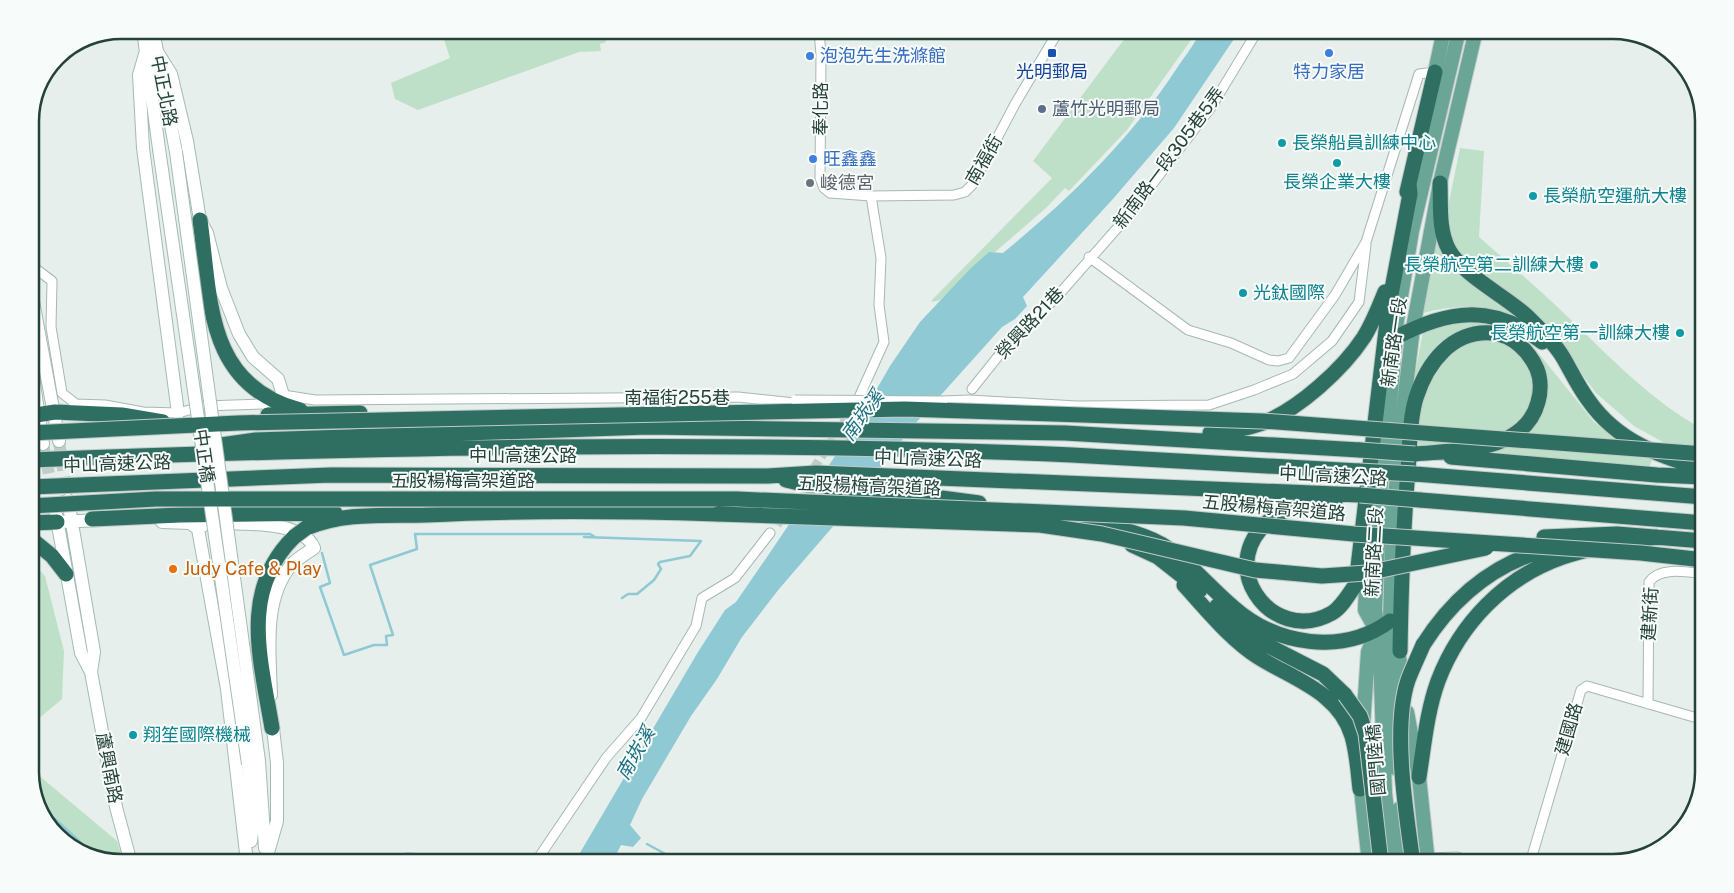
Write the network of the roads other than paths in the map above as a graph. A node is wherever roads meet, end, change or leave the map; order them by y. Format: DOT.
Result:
graph roads {
  1 [pos="146,39"];
  2 [pos="152,39"];
  3 [pos="820,39"];
  4 [pos="1054,39"];
  5 [pos="1253,39"];
  6 [pos="1442,39"];
  7 [pos="1451,39"];
  8 [pos="1458,39"];
  9 [pos="1474,39"];
  10 [pos="151,51"];
  11 [pos="1435,72"];
  12 [pos="159,149"];
  13 [pos="176,152"];
  14 [pos="1409,183"];
  15 [pos="1440,183"];
  16 [pos="824,188"];
  17 [pos="871,196"];
  18 [pos="200,220"];
  19 [pos="1366,242"];
  20 [pos="1089,257"];
  21 [pos="39,271"];
  22 [pos="1413,328"];
  23 [pos="1395,338"];
  24 [pos="1568,367"];
  25 [pos="39,382"];
  26 [pos="972,389"];
  27 [pos="283,395"];
  28 [pos="738,397"];
  29 [pos="39,400"];
  30 [pos="264,404"];
  31 [pos="178,413"];
  32 [pos="313,413"];
  33 [pos="42,414"];
  34 [pos="845,426"];
  35 [pos="39,433"];
  36 [pos="1154,437"];
  37 [pos="59,440"];
  38 [pos="43,444"];
  39 [pos="1695,453"];
  40 [pos="1415,454"];
  41 [pos="153,456"];
  42 [pos="39,460"];
  43 [pos="1695,466"];
  44 [pos="1695,476"];
  45 [pos="811,479"];
  46 [pos="1377,480"];
  47 [pos="1397,486"];
  48 [pos="39,487"];
  49 [pos="1360,495"];
  50 [pos="1695,496"];
  51 [pos="54,500"];
  52 [pos="68,500"];
  53 [pos="39,506"];
  54 [pos="368,514"];
  55 [pos="1066,518"];
  56 [pos="92,520"];
  57 [pos="64,521"];
  58 [pos="39,522"];
  59 [pos="1695,522"];
  60 [pos="198,529"];
  61 [pos="770,533"];
  62 [pos="1656,537"];
  63 [pos="1695,540"];
  64 [pos="39,545"];
  65 [pos="1158,557"];
  66 [pos="1695,559"];
  67 [pos="66,574"];
  68 [pos="1695,574"];
  69 [pos="1390,621"];
  70 [pos="1377,631"];
  71 [pos="1390,653"];
  72 [pos="91,672"];
  73 [pos="1648,704"];
  74 [pos="1695,717"];
  75 [pos="272,728"];
  76 [pos="254,762"];
  77 [pos="1419,777"];
  78 [pos="1360,789"];
  79 [pos="129,854"];
  80 [pos="246,854"];
  81 [pos="248,854"];
  82 [pos="265,854"];
  83 [pos="268,854"];
  84 [pos="541,854"];
  85 [pos="1368,854"];
  86 [pos="1381,854"];
  87 [pos="1392,854"];
  88 [pos="1403,854"];
  89 [pos="1412,854"];
  90 [pos="1427,854"];
  91 [pos="1533,854"];
  1 -- 10 [label="street, 中正北路"];
  2 -- 10 [label="street, 中正北路"];
  3 -- 16 [label="street, 奉化路"];
  4 -- 17 [label="street, 南福街"];
  5 -- 20 [label="street, 新南路一段305巷5弄"];
  6 -- 11 [label="main road"];
  7 -- 46 [label="main road, 新南路一段"];
  8 -- 23 [label="main road, 新南路一段"];
  9 -- 15 [label="main road, 新南路一段"];
  10 -- 12 [label="street, 中正北路"];
  10 -- 13 [label="street, 中正北路"];
  10 -- 18 [label="street"];
  10 -- 31 [label="street"];
  11 -- 14 [label="highway"];
  11 -- 19 [label="street"];
  12 -- 76 [label="street, 中正橋, bridge"];
  13 -- 76 [label="street, 中正橋, bridge"];
  14 -- 36 [label="highway"];
  14 -- 49 [label="highway"];
  15 -- 22 [label="main road, 新南路一段"];
  15 -- 24 [label="highway"];
  16 -- 17 [label="street, 南福街"];
  17 -- 28 [label="street, 南福街255巷"];
  18 -- 27 [label="street"];
  18 -- 32 [label="highway"];
  19 -- 20 [label="street"];
  19 -- 28 [label="street, bridge"];
  20 -- 26 [label="street, 榮興路21巷"];
  21 -- 31 [label="street"];
  22 -- 23 [label="highway"];
  22 -- 24 [label="highway"];
  22 -- 47 [label="main road, 新南路一段"];
  23 -- 46 [label="main road, 新南路一段"];
  24 -- 43 [label="highway"];
  25 -- 33 [label="street"];
  27 -- 28 [label="street, 南福街255巷"];
  29 -- 33 [label="street"];
  30 -- 31 [label="street"];
  32 -- 33 [label="highway"];
  32 -- 34 [label="highway"];
  33 -- 37 [label="street"];
  33 -- 38 [label="street"];
  34 -- 36 [label="highway"];
  34 -- 41 [label="highway"];
  35 -- 39 [label="highway, bridge"];
  36 -- 40 [label="highway, bridge"];
  40 -- 44 [label="highway"];
  40 -- 71 [label="highway"];
  41 -- 42 [label="highway, 中山高速公路"];
  41 -- 50 [label="highway, 中山高速公路, bridge"];
  45 -- 48 [label="highway, 中山高速公路"];
  45 -- 49 [label="highway, 中山高速公路"];
  45 -- 55 [label="highway"];
  46 -- 70 [label="main road, 新南路二段"];
  46 -- 70 [label="main road, 新南路二段"];
  47 -- 69 [label="main road, 新南路二段"];
  49 -- 59 [label="highway, 中山高速公路, bridge"];
  51 -- 57 [label="street, 蘆興南路"];
  52 -- 57 [label="street, 蘆興南路"];
  53 -- 66 [label="highway, 五股楊梅高架道路, bridge"];
  54 -- 56 [label="highway"];
  54 -- 62 [label="highway, bridge"];
  54 -- 75 [label="highway"];
  55 -- 65 [label="highway"];
  55 -- 70 [label="highway"];
  56 -- 57 [label="street"];
  56 -- 60 [label="street"];
  57 -- 58 [label="highway"];
  57 -- 67 [label="street, 蘆興南路"];
  57 -- 72 [label="street, 蘆興南路"];
  60 -- 75 [label="street"];
  60 -- 80 [label="street"];
  61 -- 84 [label="street"];
  62 -- 63 [label="highway"];
  62 -- 77 [label="highway"];
  62 -- 89 [label="highway, bridge"];
  64 -- 67 [label="highway"];
  65 -- 78 [label="highway"];
  65 -- 86 [label="highway, bridge"];
  67 -- 72 [label="street, 蘆興南路"];
  68 -- 73 [label="street, 建新街"];
  69 -- 70 [label="highway"];
  69 -- 71 [label="main road"];
  70 -- 71 [label="main road, 新南路二段"];
  70 -- 78 [label="main road"];
  71 -- 77 [label="main road"];
  71 -- 87 [label="main road, 國門陸橋"];
  71 -- 88 [label="main road, 國門陸橋"];
  72 -- 79 [label="street, 蘆興南路"];
  73 -- 74 [label="street, 建國路"];
  73 -- 91 [label="street, 建國路"];
  75 -- 83 [label="street"];
  76 -- 81 [label="street"];
  76 -- 82 [label="street"];
  77 -- 90 [label="main road"];
  78 -- 85 [label="main road"];
}
